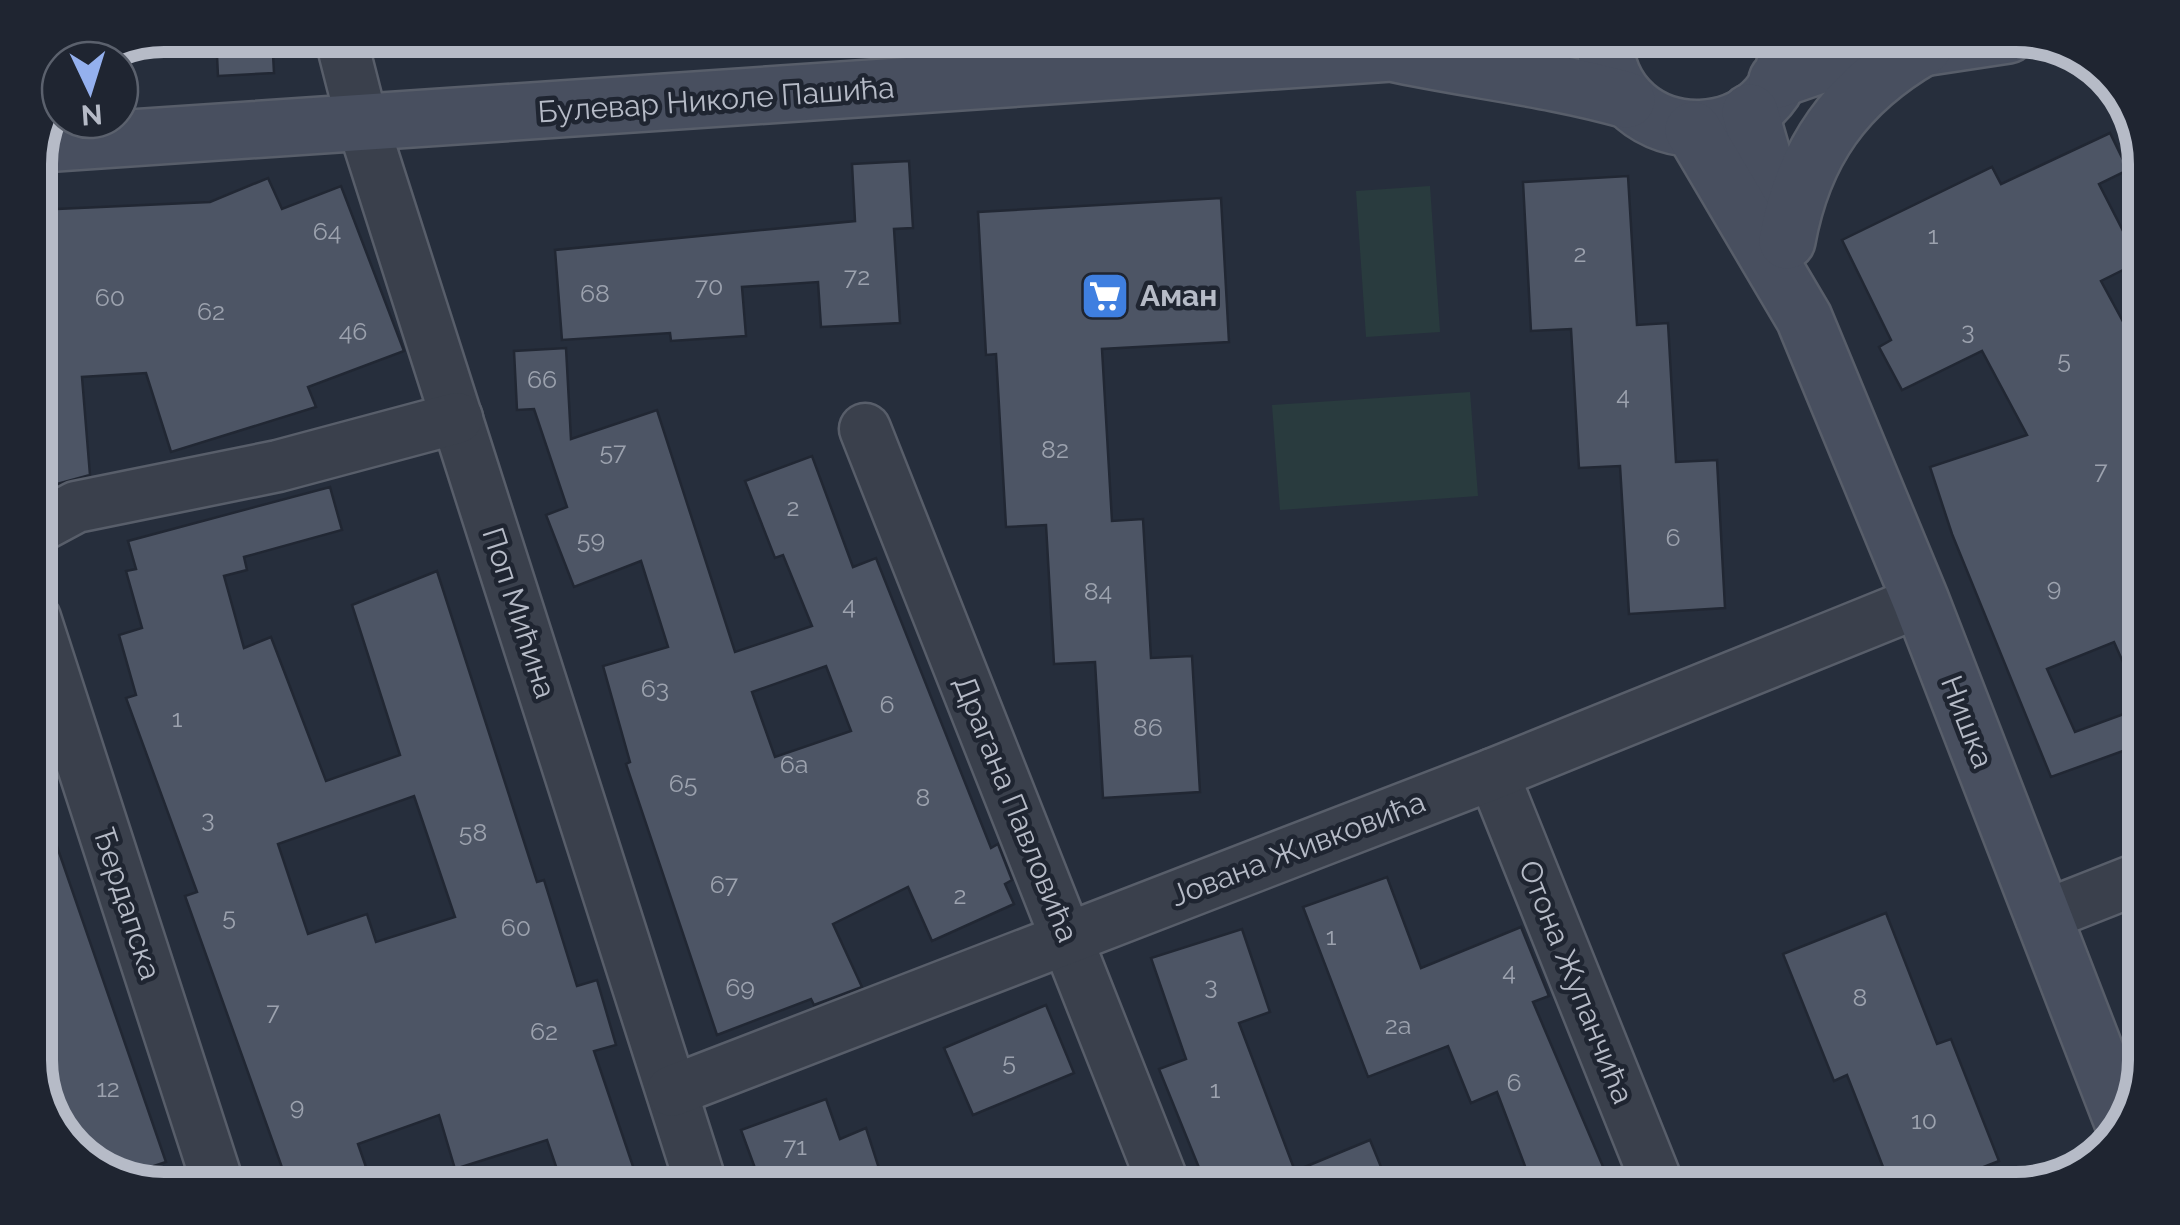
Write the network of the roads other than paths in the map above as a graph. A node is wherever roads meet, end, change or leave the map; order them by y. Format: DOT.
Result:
graph roads {
  1 [pos="344,53"];
  2 [pos="1294,53"];
  3 [pos="1436,53"];
  4 [pos="1607,53"];
  5 [pos="1890,53"];
  6 [pos="1915,53"];
  7 [pos="1771,76"];
  8 [pos="1627,100"];
  9 [pos="362,125"];
  10 [pos="1692,130"];
  11 [pos="55,143"];
  12 [pos="1787,241"];
  13 [pos="1804,318"];
  14 [pos="457,418"];
  15 [pos="865,429"];
  16 [pos="53,519"];
  17 [pos="1920,601"];
  18 [pos="53,674"];
  19 [pos="1493,774"];
  20 [pos="2128,883"];
  21 [pos="2041,917"];
  22 [pos="1068,938"];
  23 [pos="672,1090"];
  24 [pos="2117,1107"];
  25 [pos="214,1172"];
  26 [pos="697,1172"];
  27 [pos="1159,1172"];
  28 [pos="1653,1172"];
  1 -- 9 [label="street, Поп Мићина"];
  2 -- 9 [label="main road, Булевар Николе Пашића"];
  3 -- 8 [label="main road, Булевар Николе Пашића"];
  4 -- 8 [label="main road"];
  5 -- 7 [label="main road"];
  6 -- 12 [label="main road"];
  7 -- 10 [label="main road"];
  7 -- 12 [label="main road"];
  8 -- 10 [label="main road, Булевар Николе Пашића"];
  9 -- 11 [label="main road, Булевар Николе Пашића"];
  9 -- 14 [label="street, Поп Мићина"];
  10 -- 13 [label="main road"];
  12 -- 13 [label="main road"];
  13 -- 17 [label="main road, Нишка"];
  14 -- 16 [label="street"];
  14 -- 23 [label="street, Поп Мићина"];
  15 -- 22 [label="street, Драгана Павловића"];
  17 -- 19 [label="street, Јована Живковића"];
  17 -- 21 [label="main road, Нишка"];
  18 -- 25 [label="street, Ђердапска"];
  19 -- 22 [label="street, Јована Живковића"];
  19 -- 28 [label="street, Отона Жупанчића"];
  20 -- 21 [label="street"];
  21 -- 24 [label="main road, Нишка"];
  22 -- 23 [label="street, Јована Живковића"];
  22 -- 27 [label="street, Драгана Павловића"];
  23 -- 26 [label="street, Поп Мићина"];
}
